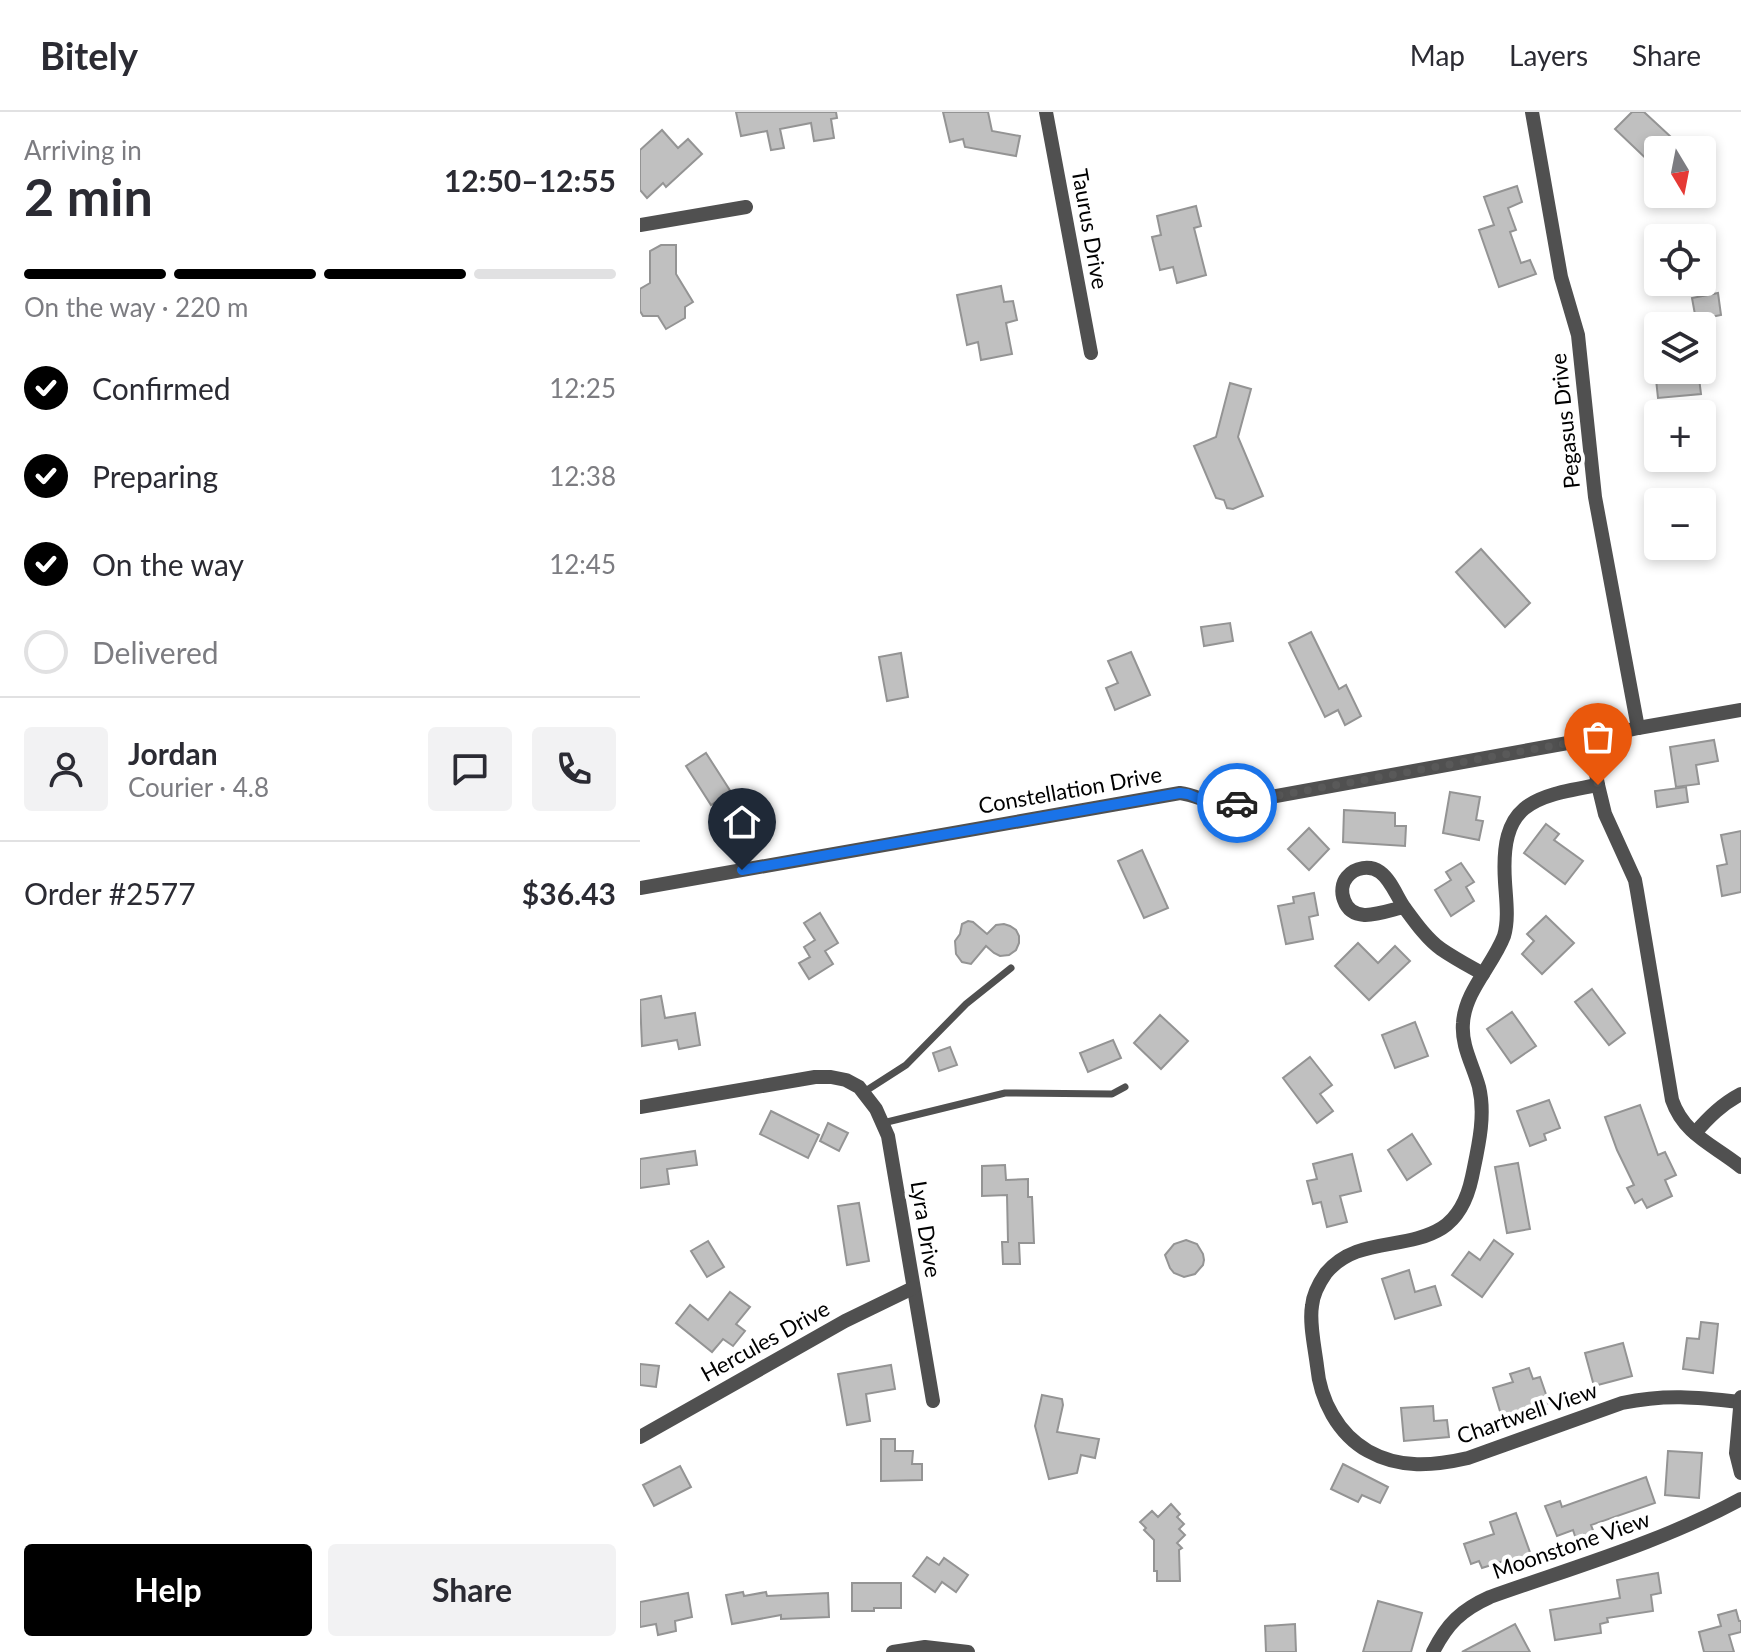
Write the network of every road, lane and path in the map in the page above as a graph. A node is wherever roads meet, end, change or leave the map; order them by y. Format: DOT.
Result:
graph roads {
  1 [pos="1046,112"];
  2 [pos="1532,112"];
  3 [pos="746,207"];
  4 [pos="640,225"];
  5 [pos="1091,353"];
  6 [pos="1741,710"];
  7 [pos="1638,728"];
  8 [pos="1590,739"];
  9 [pos="1598,785"];
  10 [pos="640,888"];
  11 [pos="1404,907"];
  12 [pos="1011,968"];
  13 [pos="1483,974"];
  14 [pos="1125,1087"];
  15 [pos="864,1092"];
  16 [pos="1741,1094"];
  17 [pos="640,1107"];
  18 [pos="883,1123"];
  19 [pos="1695,1133"];
  20 [pos="1741,1167"];
  21 [pos="913,1288"];
  22 [pos="1741,1400"];
  23 [pos="933,1401"];
  24 [pos="640,1437"];
  25 [pos="1741,1473"];
  26 [pos="1741,1499"];
  27 [pos="893,1652"];
  28 [pos="968,1652"];
  29 [pos="1433,1652"];
  1 -- 5 [label="street, Taurus Drive"];
  2 -- 7 [label="street, Pegasus Drive"];
  3 -- 4 [label="street"];
  6 -- 7 [label="street, Constellation Drive"];
  7 -- 8 [label="street, Constellation Drive"];
  8 -- 9 [label="street"];
  8 -- 10 [label="street, Constellation Drive"];
  9 -- 13 [label="street, Chartwell View"];
  9 -- 19 [label="street"];
  11 -- 13 [label="street"];
  12 -- 15 [label="lane"];
  13 -- 22 [label="street, Chartwell View"];
  14 -- 18 [label="lane"];
  15 -- 17 [label="street, Lyra Drive"];
  15 -- 18 [label="street, Lyra Drive"];
  16 -- 19 [label="street"];
  18 -- 21 [label="street, Lyra Drive"];
  19 -- 20 [label="street"];
  21 -- 23 [label="street, Lyra Drive"];
  21 -- 24 [label="street, Hercules Drive"];
  22 -- 25 [label="street"];
  26 -- 29 [label="street, Moonstone View"];
  27 -- 28 [label="street"];
}
